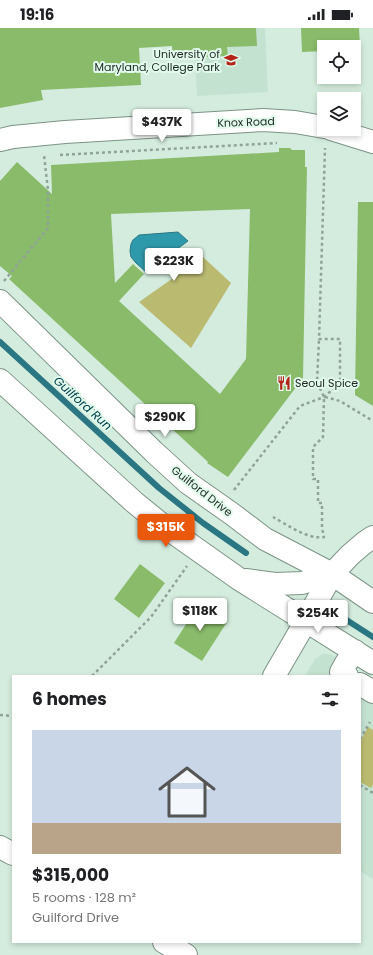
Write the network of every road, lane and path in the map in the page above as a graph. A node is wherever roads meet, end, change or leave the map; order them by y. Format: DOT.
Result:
graph roads {
  1 [pos="317,131"];
  2 [pos="327,136"];
  3 [pos="334,136"];
  4 [pos="0,140"];
  5 [pos="373,142"];
  6 [pos="280,143"];
  7 [pos="56,155"];
  8 [pos="38,156"];
  9 [pos="44,156"];
  10 [pos="50,156"];
  11 [pos="0,278"];
  12 [pos="0,301"];
  13 [pos="319,338"];
  14 [pos="0,380"];
  15 [pos="324,397"];
  16 [pos="373,421"];
  17 [pos="231,492"];
  18 [pos="268,514"];
  19 [pos="373,537"];
  20 [pos="187,566"];
  21 [pos="332,574"];
  22 [pos="239,579"];
  23 [pos="373,602"];
  24 [pos="306,621"];
  25 [pos="355,652"];
  26 [pos="373,663"];
  27 [pos="93,675"];
  28 [pos="275,675"];
  29 [pos="346,675"];
  30 [pos="361,685"];
  31 [pos="373,692"];
  32 [pos="0,715"];
  33 [pos="12,716"];
  34 [pos="370,722"];
  35 [pos="361,737"];
  36 [pos="361,786"];
  37 [pos="373,793"];
  38 [pos="0,847"];
  39 [pos="12,853"];
  40 [pos="166,943"];
  41 [pos="186,955"];
  1 -- 4 [label="street, Knox Road"];
  2 -- 13 [label="path"];
  3 -- 5 [label="street, Knox Road"];
  6 -- 7 [label="path"];
  8 -- 9 [label="path"];
  9 -- 10 [label="path"];
  9 -- 11 [label="path"];
  12 -- 21 [label="street, Guilford Drive"];
  13 -- 15 [label="path"];
  13 -- 15 [label="path"];
  14 -- 22 [label="street"];
  15 -- 16 [label="path"];
  15 -- 17 [label="path"];
  15 -- 18 [label="path"];
  19 -- 21 [label="street"];
  20 -- 27 [label="path"];
  21 -- 22 [label="street"];
  21 -- 23 [label="street, Guilford Drive"];
  21 -- 24 [label="street"];
  22 -- 24 [label="street"];
  24 -- 25 [label="street"];
  24 -- 28 [label="street"];
  25 -- 26 [label="street"];
  25 -- 29 [label="street"];
  30 -- 31 [label="street"];
  32 -- 33 [label="path"];
  34 -- 35 [label="path"];
  36 -- 37 [label="path"];
  38 -- 39 [label="street"];
  40 -- 41 [label="street"];
}
